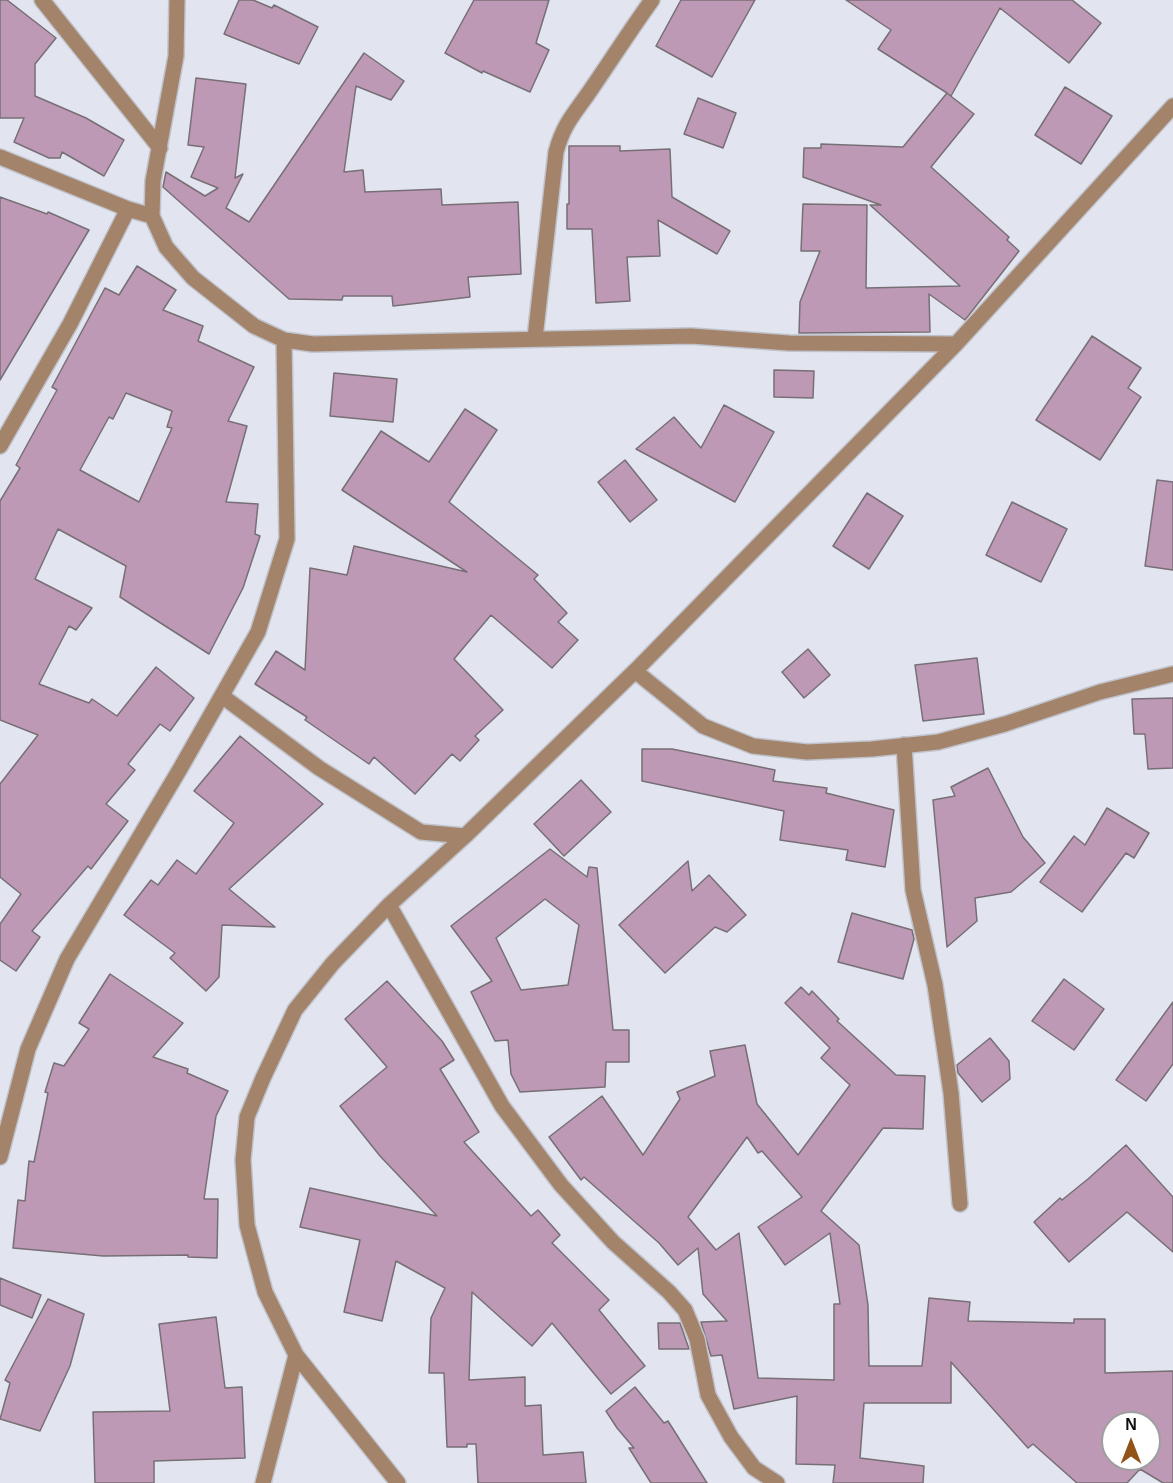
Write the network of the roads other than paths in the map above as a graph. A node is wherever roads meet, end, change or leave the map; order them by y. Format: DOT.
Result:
graph roads {
  1 [pos="42,0"];
  2 [pos="177,0"];
  3 [pos="652,0"];
  4 [pos="1173,106"];
  5 [pos="160,148"];
  6 [pos="0,157"];
  7 [pos="129,209"];
  8 [pos="152,216"];
  9 [pos="535,338"];
  10 [pos="284,340"];
  11 [pos="956,344"];
  12 [pos="2,438"];
  13 [pos="635,671"];
  14 [pos="1173,674"];
  15 [pos="222,696"];
  16 [pos="904,745"];
  17 [pos="465,836"];
  18 [pos="389,905"];
  19 [pos="0,1157"];
  20 [pos="960,1204"];
  21 [pos="297,1355"];
  22 [pos="263,1483"];
  23 [pos="398,1483"];
  24 [pos="777,1483"];
  1 -- 5 [label="street"];
  2 -- 5 [label="street"];
  3 -- 9 [label="street"];
  4 -- 11 [label="street"];
  5 -- 8 [label="street"];
  6 -- 7 [label="street"];
  7 -- 8 [label="street"];
  7 -- 12 [label="street"];
  8 -- 10 [label="street"];
  9 -- 10 [label="street"];
  9 -- 11 [label="street"];
  10 -- 15 [label="street"];
  11 -- 13 [label="street"];
  13 -- 16 [label="street"];
  13 -- 17 [label="street"];
  14 -- 16 [label="street"];
  15 -- 17 [label="street"];
  15 -- 19 [label="street"];
  16 -- 20 [label="street"];
  17 -- 18 [label="street"];
  18 -- 21 [label="street"];
  18 -- 24 [label="street"];
  21 -- 22 [label="street"];
  21 -- 23 [label="street"];
}
